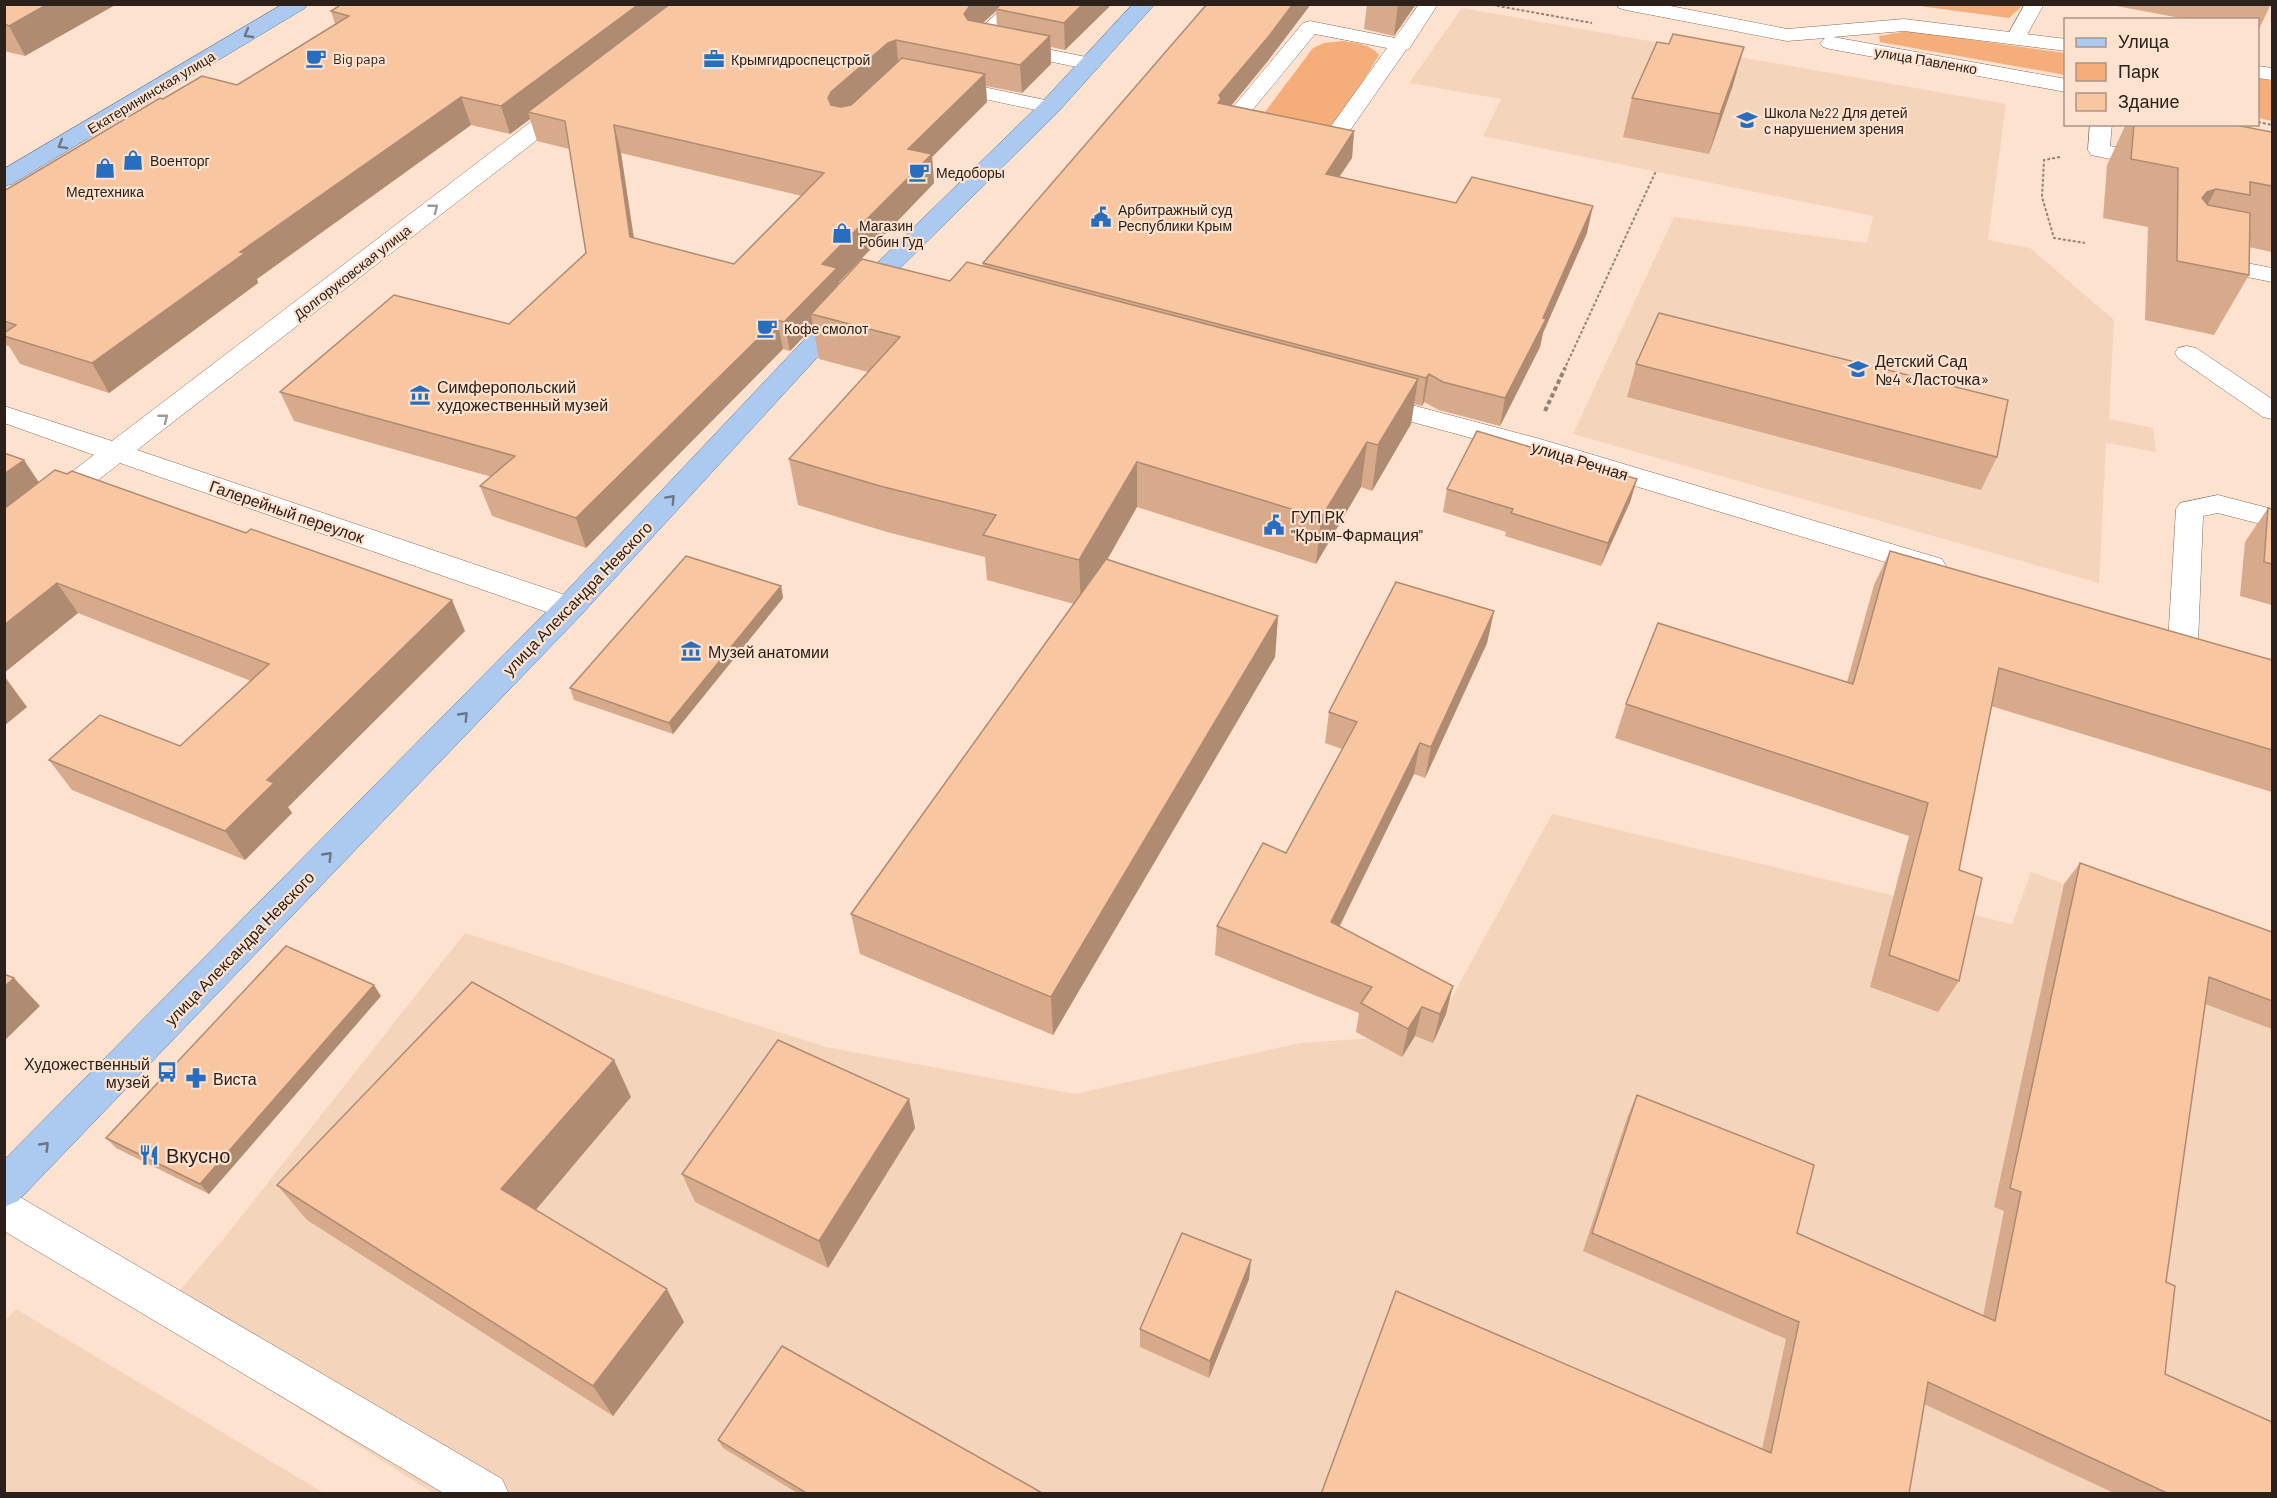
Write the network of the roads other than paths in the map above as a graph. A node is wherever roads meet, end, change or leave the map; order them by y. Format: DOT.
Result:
graph roads {
  1 [pos="298,4"];
  2 [pos="1019,4"];
  3 [pos="1144,4"];
  4 [pos="1429,4"];
  5 [pos="1626,4"];
  6 [pos="2035,4"];
  7 [pos="1787,35"];
  8 [pos="2016,38"];
  9 [pos="1402,45"];
  10 [pos="2064,45"];
  11 [pos="1091,64"];
  12 [pos="924,81"];
  13 [pos="2064,86"];
  14 [pos="586,91"];
  15 [pos="1050,108"];
  16 [pos="2102,126"];
  17 [pos="2180,166"];
  18 [pos="4,179"];
  19 [pos="2185,257"];
  20 [pos="2272,275"];
  21 [pos="2187,353"];
  22 [pos="1344,395"];
  23 [pos="2272,411"];
  24 [pos="4,414"];
  25 [pos="117,453"];
  26 [pos="2272,518"];
  27 [pos="4,538"];
  28 [pos="1954,573"];
  29 [pos="569,608"];
  30 [pos="2183,643"];
  31 [pos="4,1188"];
  32 [pos="4,1209"];
  33 [pos="487,1494"];
  1 -- 18 [label="main road, Екатерининская улица, one-way"];
  2 -- 11 [label="lane"];
  3 -- 11 [label="main road, улица Александра Невского"];
  4 -- 9 [label="lane"];
  5 -- 7 [label="street, улица Павленко"];
  6 -- 8 [label="lane"];
  7 -- 8 [label="street, улица Павленко"];
  7 -- 13 [label="street, улица Павленко"];
  8 -- 10 [label="street, улица Павленко"];
  9 -- 9 [label="lane"];
  11 -- 15 [label="main road, улица Александра Невского"];
  12 -- 15 [label="lane"];
  25 -- 14 [label="street, Долгоруковская улица, one-way"];
  29 -- 15 [label="main road, улица Александра Невского, one-way"];
  16 -- 17 [label="lane"];
  19 -- 20 [label="lane"];
  21 -- 23 [label="lane"];
  22 -- 28 [label="street, улица Речная"];
  24 -- 25 [label="street, Галерейный переулок"];
  25 -- 27 [label="street, Долгоруковская улица"];
  25 -- 29 [label="street, Галерейный переулок"];
  26 -- 30 [label="lane"];
  31 -- 29 [label="main road, улица Александра Невского, one-way"];
  32 -- 33 [label="lane"];
}
